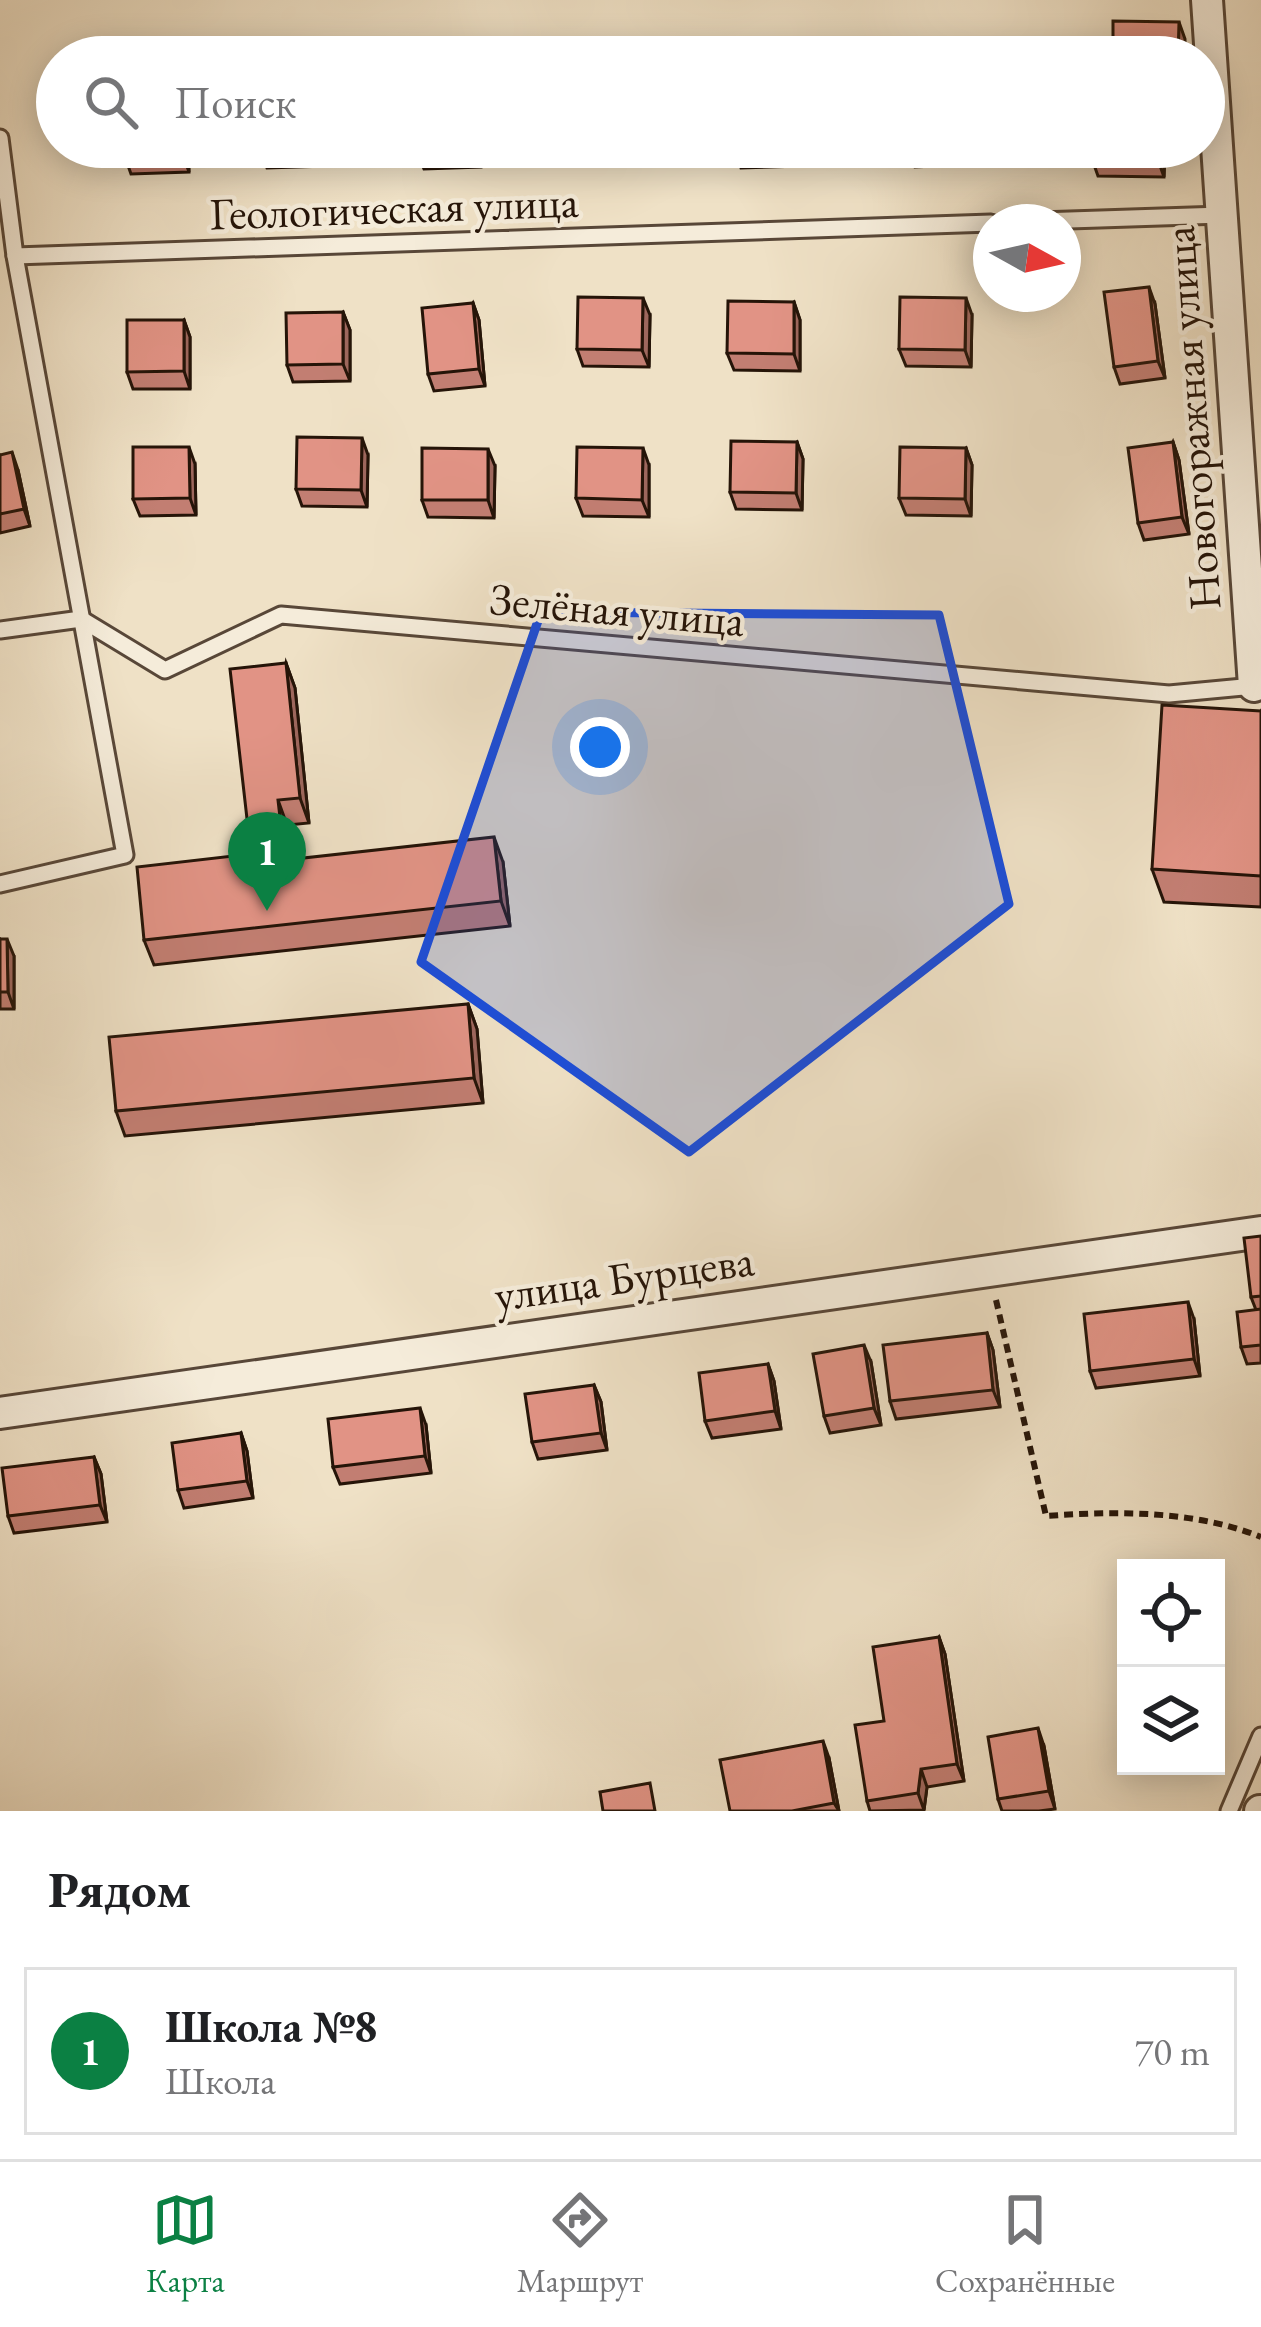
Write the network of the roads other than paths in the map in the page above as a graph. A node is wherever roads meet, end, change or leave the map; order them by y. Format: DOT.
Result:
graph roads {
  1 [pos="1208,0"];
  2 [pos="1210,36"];
  3 [pos="0,138"];
  4 [pos="1219,168"];
  5 [pos="1222,215"];
  6 [pos="1081,220"];
  7 [pos="973,224"];
  8 [pos="15,256"];
  9 [pos="81,619"];
  10 [pos="0,630"];
  11 [pos="1254,686"];
  12 [pos="0,884"];
  13 [pos="1261,1232"];
  14 [pos="0,1413"];
  15 [pos="1261,1736"];
  16 [pos="1228,1811"];
  1 -- 2 [label="street, Новогоражная улица"];
  3 -- 8 [label="lane"];
  4 -- 5 [label="street, Новогоражная улица"];
  5 -- 6 [label="lane"];
  5 -- 11 [label="street, Новогоражная улица"];
  7 -- 8 [label="lane, Геологическая улица"];
  8 -- 9 [label="lane"];
  9 -- 10 [label="lane"];
  9 -- 11 [label="lane, Зелёная улица"];
  9 -- 12 [label="lane"];
  13 -- 14 [label="street, улица Бурцева"];
  15 -- 16 [label="lane"];
}
